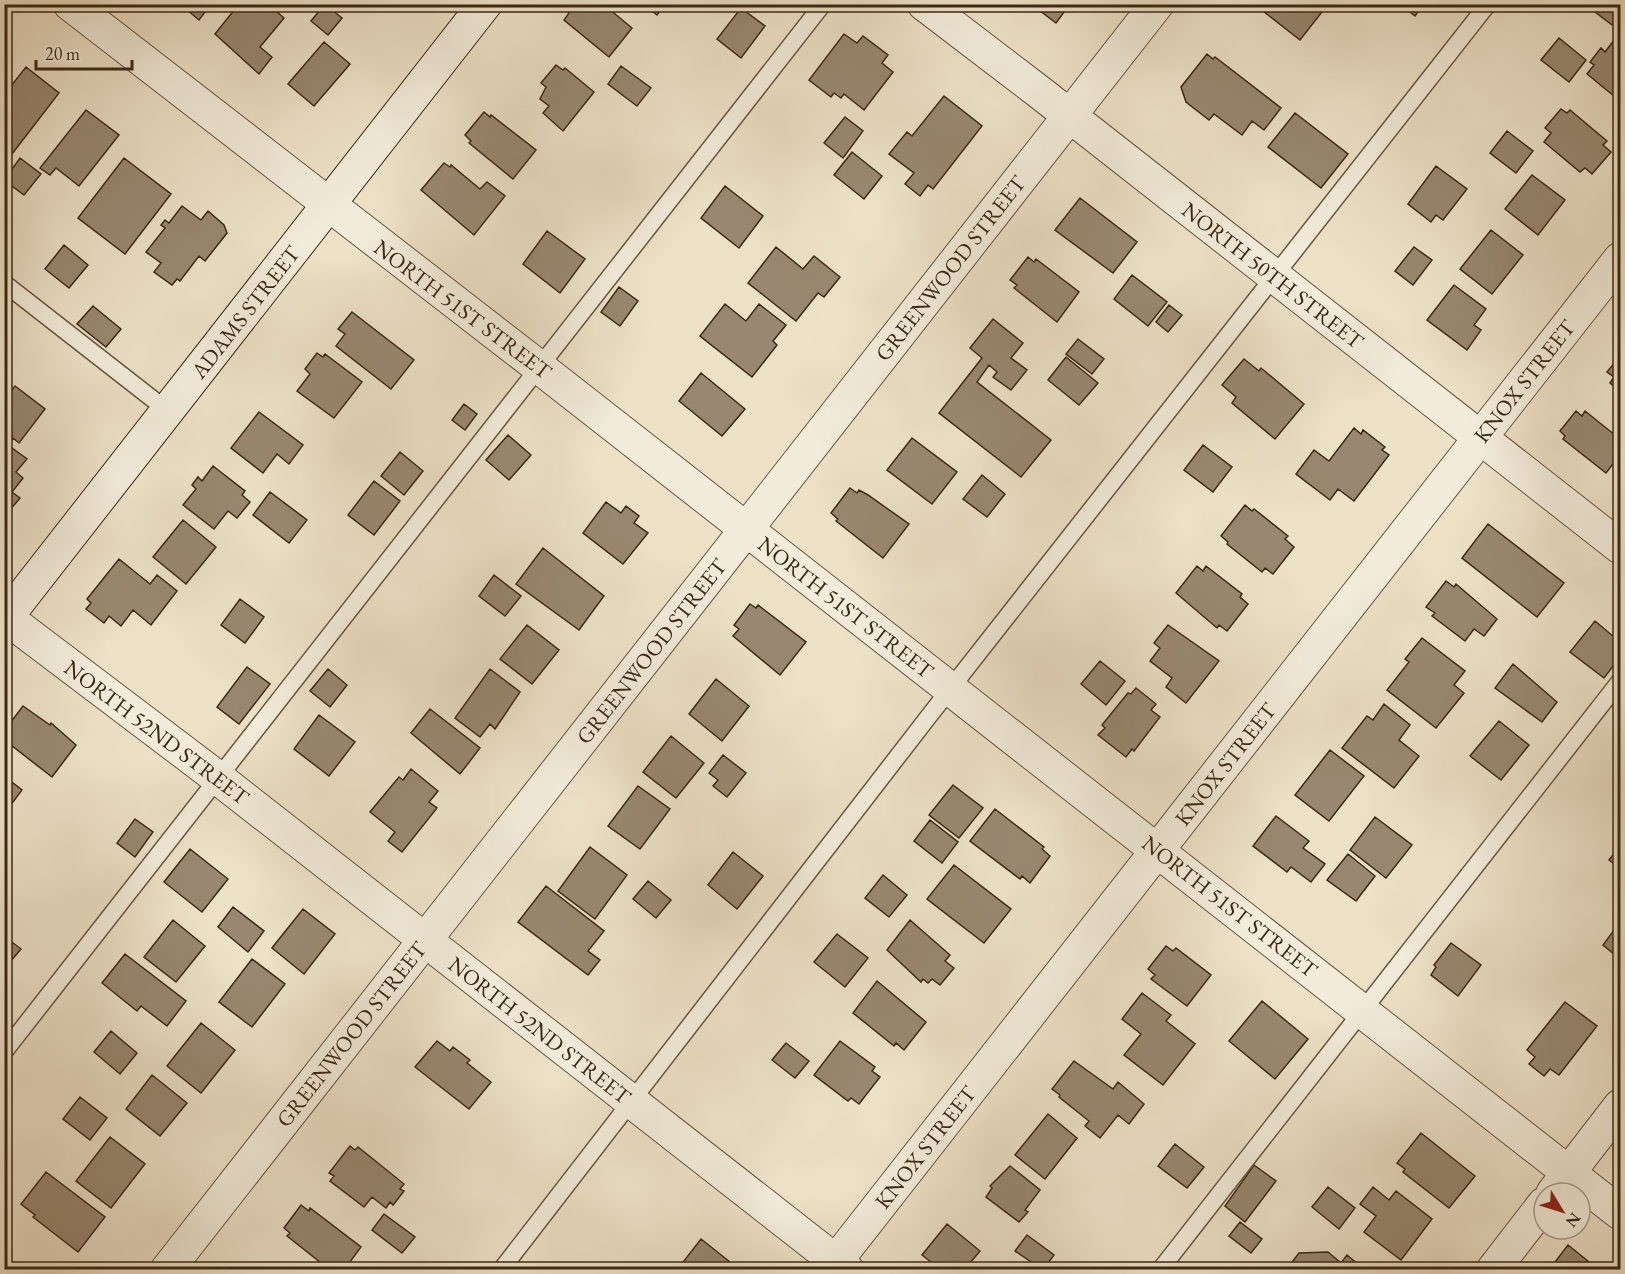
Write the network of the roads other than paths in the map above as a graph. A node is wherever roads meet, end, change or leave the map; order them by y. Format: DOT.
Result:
graph roads {
  1 [pos="70,4"];
  2 [pos="485,4"];
  3 [pos="823,4"];
  4 [pos="924,4"];
  5 [pos="1157,4"];
  6 [pos="1488,4"];
  7 [pos="1069,116"];
  8 [pos="328,206"];
  9 [pos="1620,259"];
  10 [pos="1275,277"];
  11 [pos="4,283"];
  12 [pos="539,367"];
  13 [pos="168,411"];
  14 [pos="1480,437"];
  15 [pos="747,529"];
  16 [pos="1620,547"];
  17 [pos="5,618"];
  18 [pos="1620,681"];
  19 [pos="950,689"];
  20 [pos="218,778"];
  21 [pos="1158,851"];
  22 [pos="425,940"];
  23 [pos="1364,1010"];
  24 [pos="4,1052"];
  25 [pos="631,1101"];
  26 [pos="1620,1106"];
  27 [pos="1559,1181"];
  28 [pos="1563,1181"];
  29 [pos="1592,1199"];
  30 [pos="1620,1213"];
  31 [pos="1532,1219"];
  32 [pos="837,1266"];
  33 [pos="167,1269"];
  34 [pos="501,1269"];
  35 [pos="1160,1269"];
  36 [pos="1493,1269"];
  1 -- 8 [label="street, NORTH 51ST STREET"];
  2 -- 8 [label="street, ADAMS STREET"];
  3 -- 12 [label="lane"];
  4 -- 7 [label="street, NORTH 50TH STREET"];
  5 -- 7 [label="street, GREENWOOD STREET"];
  6 -- 10 [label="lane"];
  7 -- 10 [label="street, NORTH 50TH STREET"];
  7 -- 15 [label="street, GREENWOOD STREET"];
  8 -- 12 [label="street, NORTH 51ST STREET"];
  8 -- 13 [label="street, ADAMS STREET"];
  9 -- 14 [label="street, KNOX STREET"];
  10 -- 14 [label="street, NORTH 50TH STREET"];
  10 -- 19 [label="lane"];
  11 -- 13 [label="lane"];
  12 -- 15 [label="street, NORTH 51ST STREET"];
  12 -- 20 [label="lane"];
  13 -- 17 [label="street, ADAMS STREET"];
  14 -- 16 [label="street, NORTH 50TH STREET"];
  14 -- 21 [label="street, KNOX STREET"];
  15 -- 19 [label="street, NORTH 51ST STREET"];
  15 -- 22 [label="street, GREENWOOD STREET"];
  17 -- 20 [label="street, NORTH 52ND STREET"];
  18 -- 23 [label="lane"];
  19 -- 21 [label="street, NORTH 51ST STREET"];
  19 -- 25 [label="lane"];
  20 -- 22 [label="street, NORTH 52ND STREET"];
  20 -- 24 [label="lane"];
  21 -- 23 [label="street, NORTH 51ST STREET"];
  21 -- 32 [label="street, KNOX STREET"];
  22 -- 25 [label="street, NORTH 52ND STREET"];
  22 -- 33 [label="street, GREENWOOD STREET"];
  23 -- 27 [label="street, NORTH 51ST STREET"];
  23 -- 35 [label="lane"];
  25 -- 32 [label="street, NORTH 52ND STREET"];
  25 -- 34 [label="lane"];
  26 -- 28 [label="street"];
  29 -- 30 [label="street, NORTH 51ST STREET"];
  31 -- 36 [label="street"];
}
